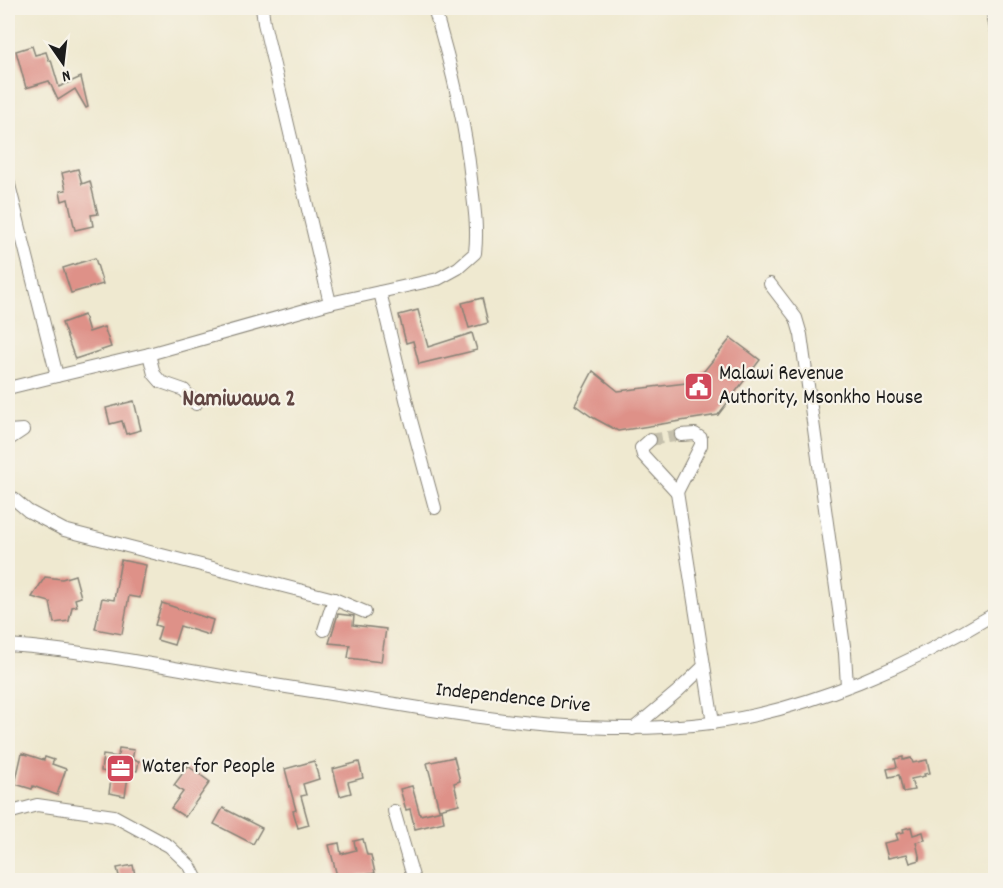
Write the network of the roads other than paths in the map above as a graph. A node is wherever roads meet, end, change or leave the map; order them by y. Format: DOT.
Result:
graph roads {
  1 [pos="262,8"];
  2 [pos="434,8"];
  3 [pos="992,8"];
  4 [pos="996,29"];
  5 [pos="8,181"];
  6 [pos="770,284"];
  7 [pos="380,292"];
  8 [pos="330,303"];
  9 [pos="149,354"];
  10 [pos="57,376"];
  11 [pos="8,388"];
  12 [pos="196,404"];
  13 [pos="8,431"];
  14 [pos="681,435"];
  15 [pos="8,440"];
  16 [pos="650,440"];
  17 [pos="677,492"];
  18 [pos="8,494"];
  19 [pos="435,508"];
  20 [pos="334,599"];
  21 [pos="365,612"];
  22 [pos="996,613"];
  23 [pos="324,630"];
  24 [pos="8,645"];
  25 [pos="704,666"];
  26 [pos="847,686"];
  27 [pos="713,723"];
  28 [pos="633,729"];
  29 [pos="394,811"];
  30 [pos="8,813"];
  31 [pos="197,880"];
  32 [pos="414,880"];
  1 -- 8 [label="street"];
  2 -- 7 [label="street"];
  3 -- 4 [label="street"];
  5 -- 10 [label="street"];
  6 -- 26 [label="street"];
  7 -- 8 [label="street"];
  7 -- 19 [label="street"];
  8 -- 9 [label="street"];
  9 -- 10 [label="street"];
  9 -- 12 [label="street"];
  10 -- 11 [label="street"];
  13 -- 15 [label="street"];
  14 -- 17 [label="street"];
  16 -- 17 [label="street"];
  17 -- 25 [label="street"];
  18 -- 20 [label="street"];
  20 -- 21 [label="street"];
  20 -- 23 [label="street"];
  22 -- 26 [label="street, Independence Drive"];
  24 -- 28 [label="street, Independence Drive"];
  25 -- 27 [label="street"];
  25 -- 28 [label="street"];
  26 -- 27 [label="street, Independence Drive"];
  27 -- 28 [label="street, Independence Drive"];
  29 -- 32 [label="street"];
  30 -- 31 [label="street"];
}
